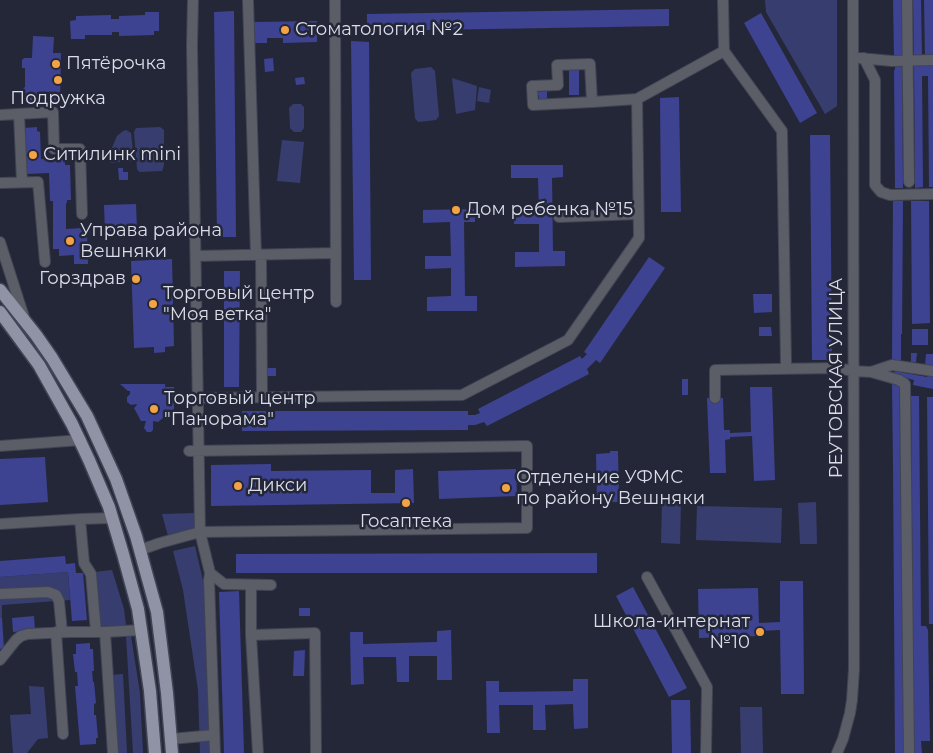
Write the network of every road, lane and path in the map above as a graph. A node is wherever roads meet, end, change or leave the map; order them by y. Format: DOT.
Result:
graph roads {
  1 [pos="193,0"];
  2 [pos="248,0"];
  3 [pos="335,0"];
  4 [pos="723,0"];
  5 [pos="853,0"];
  6 [pos="907,0"];
  7 [pos="724,51"];
  8 [pos="859,58"];
  9 [pos="907,60"];
  10 [pos="933,60"];
  11 [pos="558,85"];
  12 [pos="637,99"];
  13 [pos="592,102"];
  14 [pos="559,104"];
  15 [pos="19,114"];
  16 [pos="0,115"];
  17 [pos="0,182"];
  18 [pos="22,182"];
  19 [pos="909,182"];
  20 [pos="933,194"];
  21 [pos="82,214"];
  22 [pos="638,214"];
  23 [pos="559,217"];
  24 [pos="0,242"];
  25 [pos="336,253"];
  26 [pos="259,255"];
  27 [pos="196,256"];
  28 [pos="45,262"];
  29 [pos="0,290"];
  30 [pos="336,302"];
  31 [pos="0,312"];
  32 [pos="25,320"];
  33 [pos="786,364"];
  34 [pos="854,371"];
  35 [pos="933,371"];
  36 [pos="871,372"];
  37 [pos="262,397"];
  38 [pos="198,398"];
  39 [pos="715,398"];
  40 [pos="80,440"];
  41 [pos="0,446"];
  42 [pos="194,451"];
  43 [pos="112,518"];
  44 [pos="80,519"];
  45 [pos="0,524"];
  46 [pos="200,532"];
  47 [pos="140,550"];
  48 [pos="210,574"];
  49 [pos="647,577"];
  50 [pos="251,585"];
  51 [pos="271,585"];
  52 [pos="0,594"];
  53 [pos="142,630"];
  54 [pos="59,632"];
  55 [pos="101,632"];
  56 [pos="251,635"];
  57 [pos="0,660"];
  58 [pos="63,734"];
  59 [pos="214,735"];
  60 [pos="172,739"];
  61 [pos="113,753"];
  62 [pos="155,753"];
  63 [pos="172,753"];
  64 [pos="215,753"];
  65 [pos="258,753"];
  66 [pos="316,753"];
  67 [pos="706,753"];
  68 [pos="838,753"];
  69 [pos="909,753"];
  1 -- 27 [label="street"];
  2 -- 26 [label="street"];
  3 -- 25 [label="street"];
  4 -- 7 [label="street"];
  5 -- 8 [label="street, РЕУТОВСКАЯ УЛИЦА"];
  6 -- 9 [label="street"];
  7 -- 12 [label="street"];
  7 -- 33 [label="street"];
  8 -- 9 [label="street"];
  8 -- 20 [label="street"];
  8 -- 34 [label="street, РЕУТОВСКАЯ УЛИЦА"];
  9 -- 10 [label="street"];
  9 -- 19 [label="street"];
  11 -- 13 [label="street"];
  11 -- 14 [label="street"];
  11 -- 14 [label="street"];
  12 -- 13 [label="street"];
  12 -- 22 [label="street"];
  13 -- 14 [label="street"];
  15 -- 16 [label="street"];
  15 -- 18 [label="street"];
  15 -- 21 [label="street"];
  17 -- 18 [label="street"];
  18 -- 28 [label="street"];
  22 -- 23 [label="street"];
  22 -- 37 [label="street"];
  24 -- 32 [label="street"];
  25 -- 26 [label="street"];
  25 -- 30 [label="street"];
  26 -- 27 [label="street"];
  26 -- 37 [label="street"];
  27 -- 38 [label="street"];
  29 -- 32 [label="main road"];
  31 -- 40 [label="main road"];
  32 -- 47 [label="main road"];
  34 -- 36 [label="street"];
  34 -- 39 [label="street"];
  34 -- 68 [label="street, РЕУТОВСКАЯ УЛИЦА"];
  35 -- 36 [label="street"];
  36 -- 69 [label="street"];
  37 -- 38 [label="street"];
  38 -- 42 [label="street"];
  40 -- 41 [label="street"];
  40 -- 43 [label="main road"];
  42 -- 46 [label="street"];
  42 -- 46 [label="street"];
  43 -- 44 [label="street"];
  43 -- 53 [label="main road"];
  44 -- 45 [label="street"];
  44 -- 55 [label="street"];
  46 -- 47 [label="street"];
  46 -- 48 [label="street"];
  47 -- 60 [label="main road"];
  48 -- 50 [label="street"];
  48 -- 59 [label="street"];
  49 -- 67 [label="street"];
  50 -- 51 [label="street"];
  50 -- 56 [label="street"];
  52 -- 54 [label="street"];
  53 -- 55 [label="street"];
  53 -- 62 [label="main road"];
  54 -- 55 [label="street"];
  54 -- 57 [label="street"];
  54 -- 58 [label="street"];
  55 -- 61 [label="street"];
  56 -- 65 [label="street"];
  56 -- 66 [label="street"];
  59 -- 60 [label="street"];
  59 -- 64 [label="street"];
  60 -- 63 [label="main road"];
}
